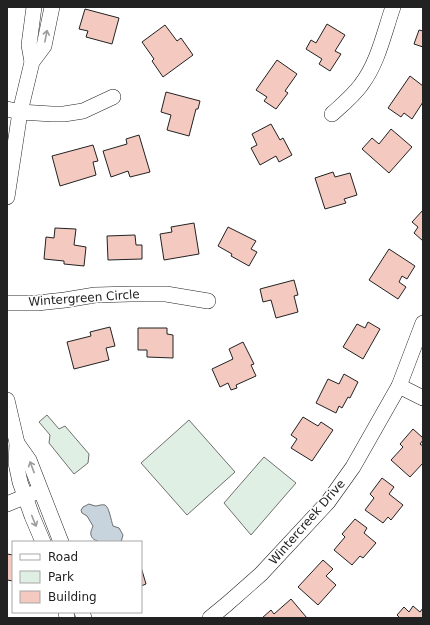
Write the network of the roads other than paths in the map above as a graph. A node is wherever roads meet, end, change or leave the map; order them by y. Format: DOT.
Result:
graph roads {
  1 [pos="34,7"];
  2 [pos="52,7"];
  3 [pos="393,7"];
  4 [pos="32,62"];
  5 [pos="113,96"];
  6 [pos="14,111"];
  7 [pos="332,114"];
  8 [pos="7,197"];
  9 [pos="208,301"];
  10 [pos="7,303"];
  11 [pos="423,323"];
  12 [pos="399,386"];
  13 [pos="423,398"];
  14 [pos="7,400"];
  15 [pos="17,443"];
  16 [pos="41,490"];
  17 [pos="25,496"];
  18 [pos="7,504"];
  19 [pos="43,541"];
  20 [pos="61,541"];
  21 [pos="210,618"];
  1 -- 4 [label="street"];
  4 -- 2 [label="street, one-way"];
  3 -- 7 [label="street"];
  4 -- 6 [label="street"];
  5 -- 6 [label="street"];
  6 -- 8 [label="street"];
  9 -- 10 [label="street, Wintergreen Circle"];
  11 -- 12 [label="street, Wintercreek Drive"];
  12 -- 13 [label="street"];
  12 -- 21 [label="street, Wintercreek Drive"];
  14 -- 15 [label="street"];
  16 -- 15 [label="street, one-way"];
  15 -- 17 [label="street"];
  16 -- 17 [label="street"];
  16 -- 20 [label="street"];
  17 -- 18 [label="street"];
  17 -- 19 [label="street, one-way"];
}
